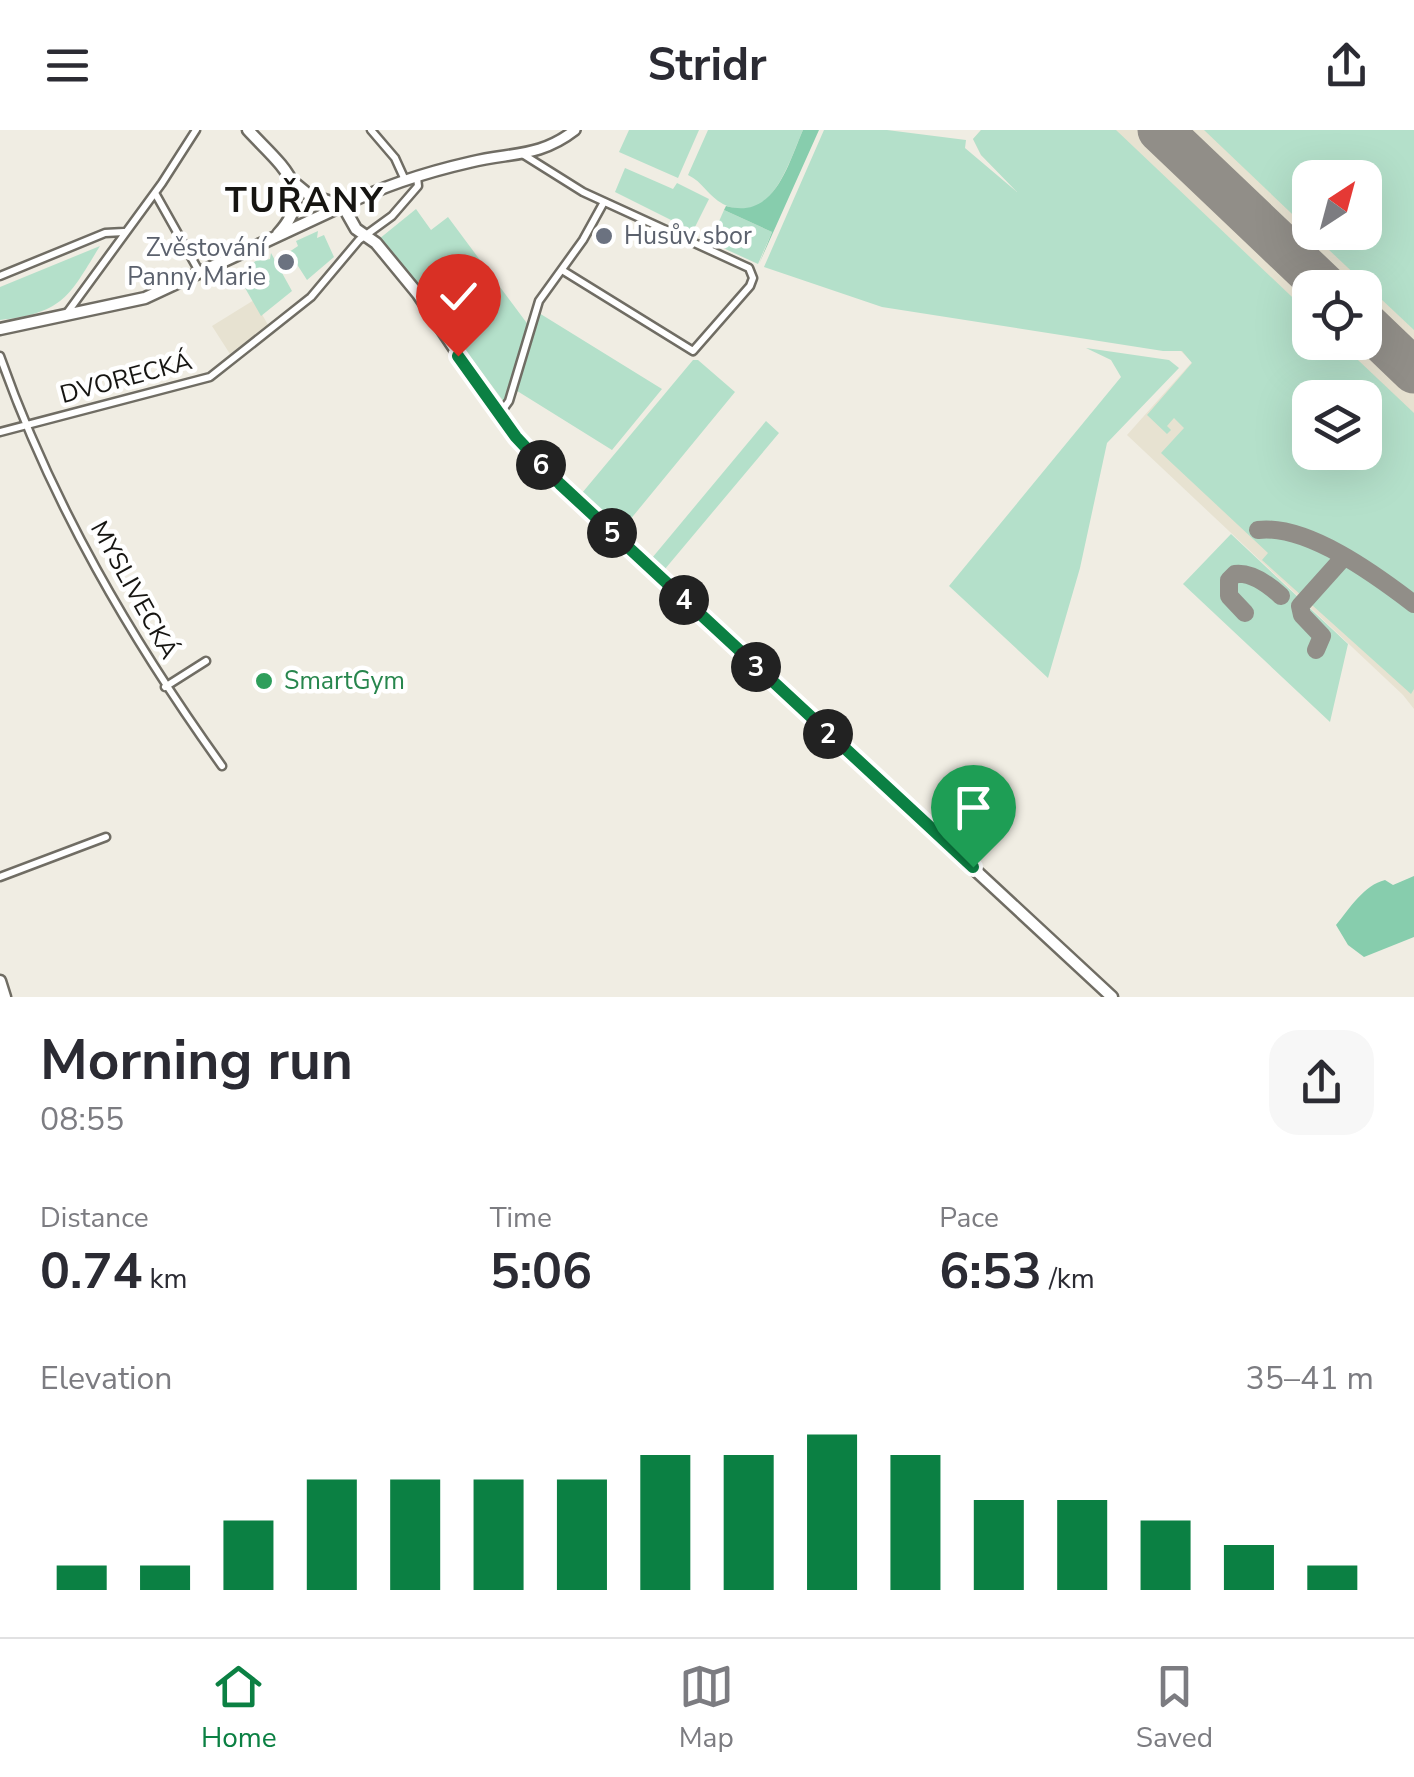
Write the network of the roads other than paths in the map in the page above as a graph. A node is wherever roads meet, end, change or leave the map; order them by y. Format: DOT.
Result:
graph roads {
  1 [pos="196,130"];
  2 [pos="248,130"];
  3 [pos="371,130"];
  4 [pos="575,130"];
  5 [pos="538,152"];
  6 [pos="524,155"];
  7 [pos="540,168"];
  8 [pos="417,177"];
  9 [pos="405,180"];
  10 [pos="292,182"];
  11 [pos="155,193"];
  12 [pos="604,202"];
  13 [pos="343,206"];
  14 [pos="125,232"];
  15 [pos="364,236"];
  16 [pos="274,239"];
  17 [pos="562,270"];
  18 [pos="200,273"];
  19 [pos="0,276"];
  20 [pos="65,315"];
  21 [pos="0,330"];
  22 [pos="0,356"];
  23 [pos="499,415"];
  24 [pos="24,426"];
  25 [pos="0,432"];
  26 [pos="206,660"];
  27 [pos="166,687"];
  28 [pos="222,766"];
  29 [pos="106,837"];
  30 [pos="0,878"];
  31 [pos="0,980"];
  32 [pos="5,997"];
  33 [pos="1112,997"];
  1 -- 11 [label="street"];
  2 -- 10 [label="main road"];
  3 -- 9 [label="street"];
  4 -- 5 [label="street"];
  5 -- 6 [label="street"];
  5 -- 7 [label="street"];
  6 -- 7 [label="street"];
  6 -- 8 [label="street"];
  7 -- 12 [label="street"];
  8 -- 9 [label="street"];
  8 -- 15 [label="street, DVORECKÁ"];
  9 -- 13 [label="street"];
  10 -- 13 [label="main road"];
  10 -- 16 [label="main road"];
  11 -- 14 [label="street"];
  11 -- 18 [label="street"];
  12 -- 17 [label="street"];
  12 -- 17 [label="street"];
  13 -- 15 [label="main road"];
  13 -- 16 [label="main road"];
  14 -- 19 [label="street"];
  14 -- 20 [label="street"];
  15 -- 23 [label="main road"];
  15 -- 24 [label="street, DVORECKÁ"];
  16 -- 18 [label="main road"];
  17 -- 23 [label="street"];
  18 -- 20 [label="main road"];
  20 -- 21 [label="main road"];
  22 -- 24 [label="street, MYSLIVECKÁ"];
  23 -- 33 [label="main road"];
  24 -- 25 [label="street, DVORECKÁ"];
  24 -- 27 [label="street, MYSLIVECKÁ"];
  26 -- 27 [label="street"];
  27 -- 28 [label="street, MYSLIVECKÁ"];
  29 -- 30 [label="street"];
  31 -- 32 [label="main road"];
}
